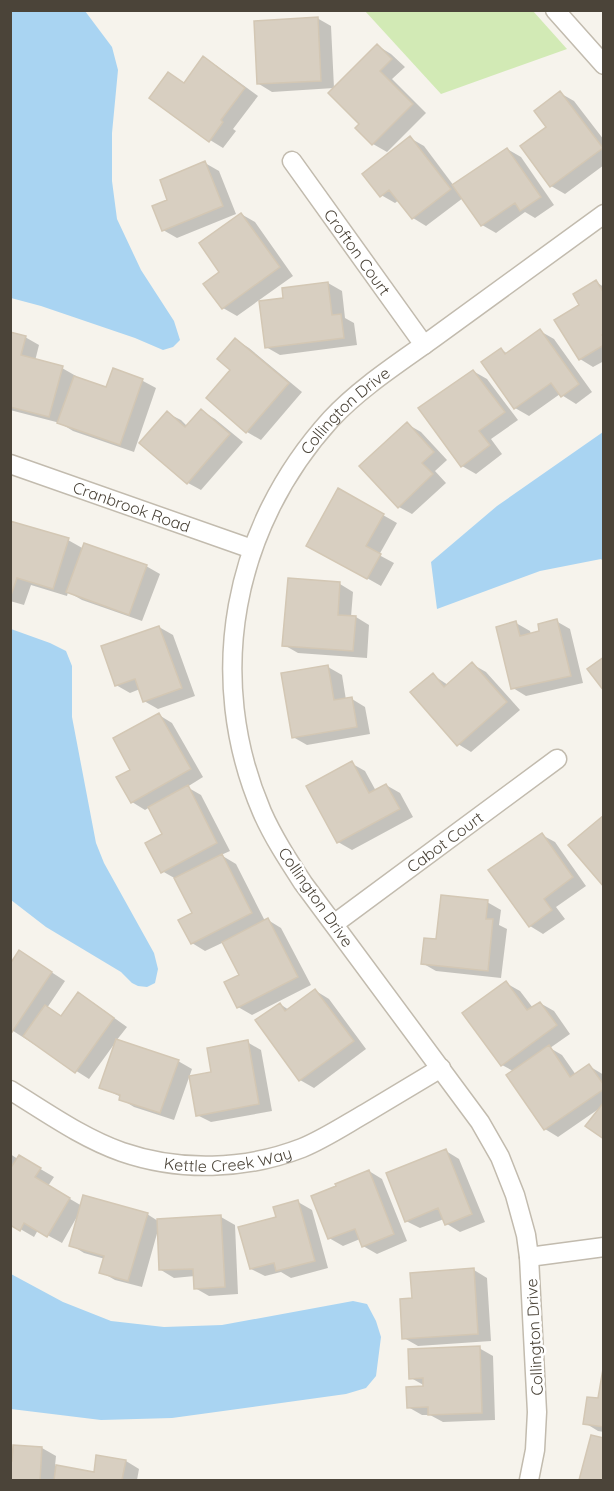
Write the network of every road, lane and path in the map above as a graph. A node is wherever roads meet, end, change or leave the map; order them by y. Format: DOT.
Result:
graph roads {
  1 [pos="555,10"];
  2 [pos="603,65"];
  3 [pos="292,161"];
  4 [pos="603,214"];
  5 [pos="424,345"];
  6 [pos="10,464"];
  7 [pos="252,549"];
  8 [pos="557,759"];
  9 [pos="334,924"];
  10 [pos="441,1068"];
  11 [pos="10,1090"];
  12 [pos="603,1248"];
  13 [pos="529,1257"];
  14 [pos="529,1480"];
  1 -- 2 [label="street"];
  3 -- 5 [label="street, Crofton Court"];
  4 -- 5 [label="street, Collington Drive"];
  5 -- 7 [label="street, Collington Drive"];
  6 -- 7 [label="street, Cranbrook Road"];
  7 -- 9 [label="street, Collington Drive"];
  8 -- 9 [label="street, Cabot Court"];
  9 -- 10 [label="street, Collington Drive"];
  10 -- 11 [label="street, Kettle Creek Way"];
  10 -- 13 [label="street, Collington Drive"];
  12 -- 13 [label="street"];
  13 -- 14 [label="street, Collington Drive"];
}
